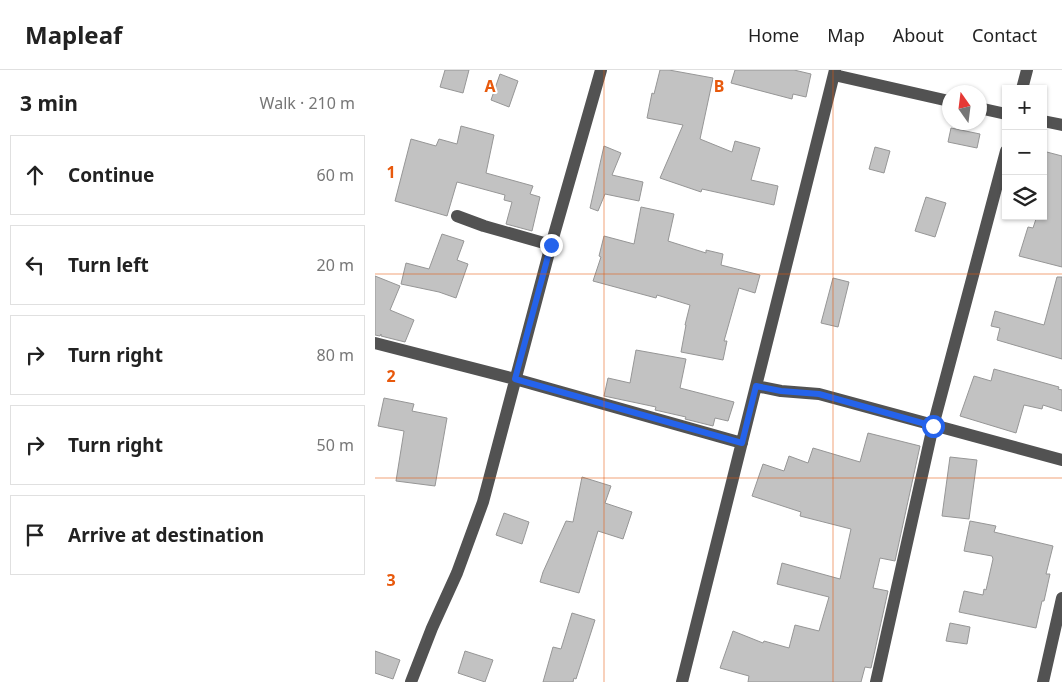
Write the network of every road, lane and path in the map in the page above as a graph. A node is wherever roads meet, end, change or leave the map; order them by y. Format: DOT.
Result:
graph roads {
  1 [pos="601,70"];
  2 [pos="1027,70"];
  3 [pos="834,73"];
  4 [pos="1023,85"];
  5 [pos="942,99"];
  6 [pos="987,110"];
  7 [pos="1002,113"];
  8 [pos="1047,122"];
  9 [pos="1062,125"];
  10 [pos="1002,166"];
  11 [pos="457,216"];
  12 [pos="551,245"];
  13 [pos="375,343"];
  14 [pos="515,379"];
  15 [pos="756,386"];
  16 [pos="933,426"];
  17 [pos="742,443"];
  18 [pos="1062,460"];
  19 [pos="1062,598"];
  20 [pos="411,682"];
  21 [pos="682,682"];
  22 [pos="877,682"];
  23 [pos="1043,682"];
  1 -- 12 [label="street"];
  2 -- 4 [label="street"];
  3 -- 5 [label="street"];
  3 -- 15 [label="street"];
  6 -- 7 [label="street"];
  8 -- 9 [label="street"];
  10 -- 16 [label="street"];
  11 -- 12 [label="street"];
  12 -- 14 [label="street"];
  13 -- 14 [label="street"];
  14 -- 17 [label="street"];
  14 -- 20 [label="street"];
  15 -- 16 [label="street"];
  15 -- 17 [label="street"];
  16 -- 18 [label="street"];
  16 -- 22 [label="street"];
  17 -- 21 [label="street"];
  19 -- 23 [label="street"];
}
